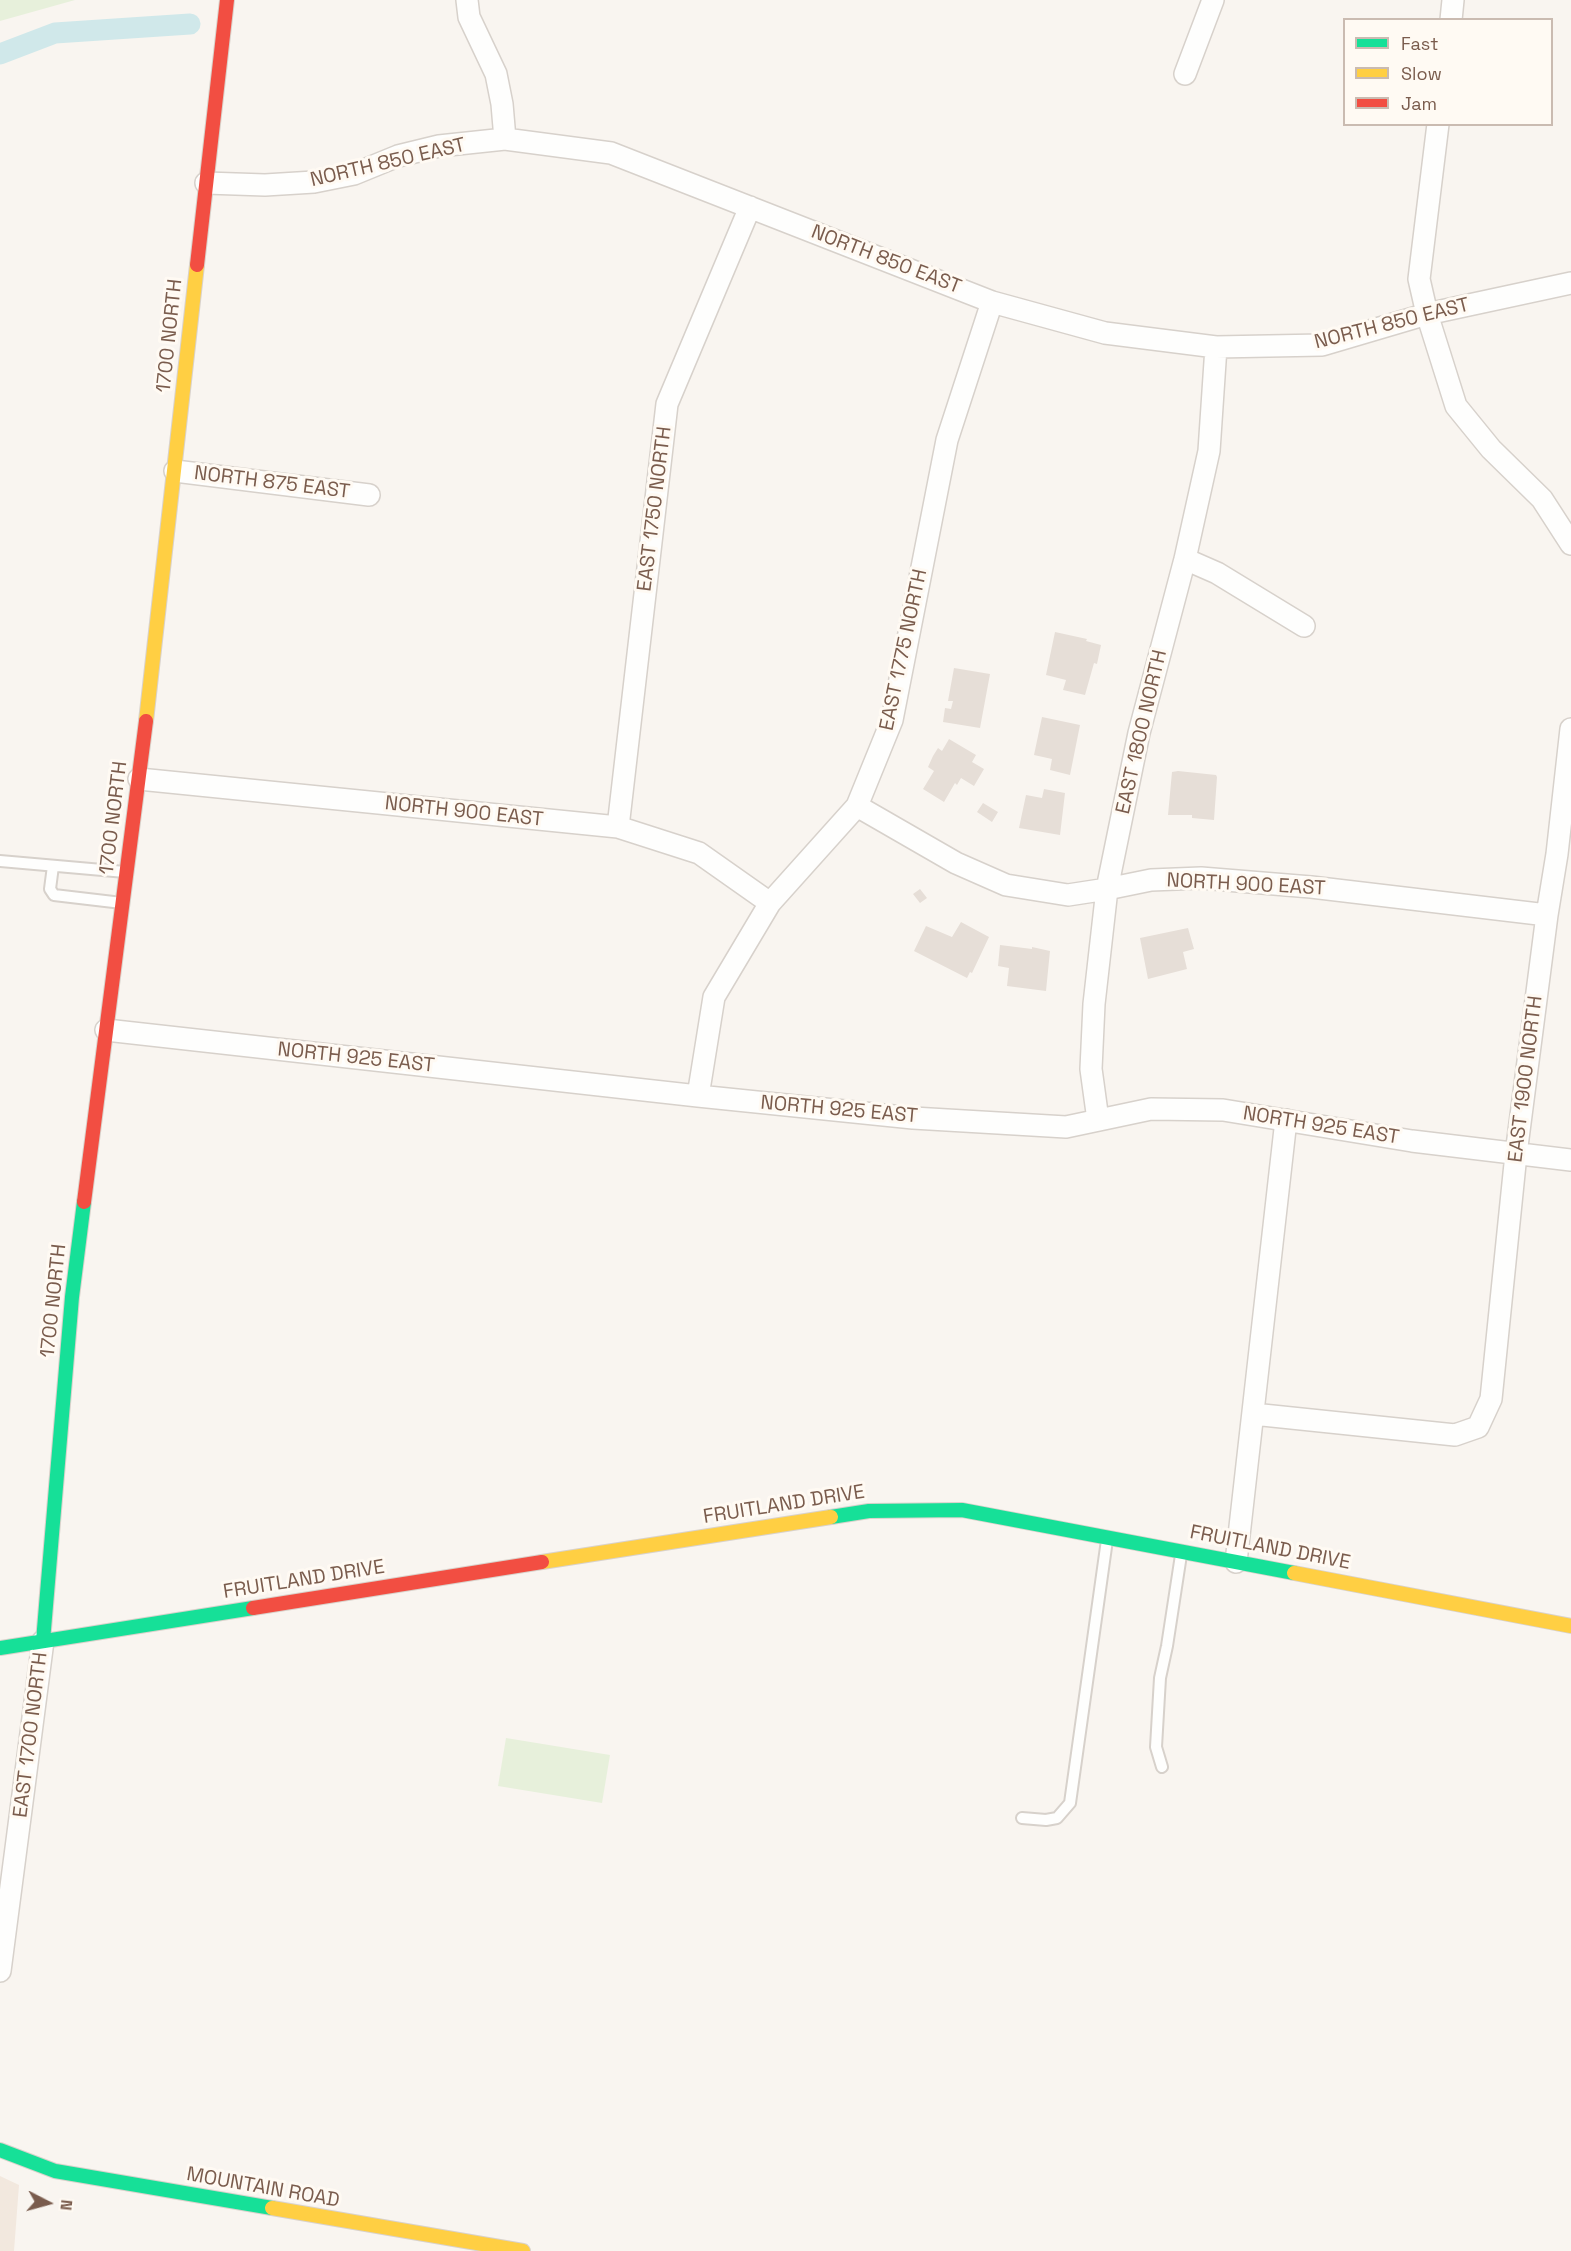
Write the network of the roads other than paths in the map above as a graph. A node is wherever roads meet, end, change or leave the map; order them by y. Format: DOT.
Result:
graph roads {
  1 [pos="227,0"];
  2 [pos="467,0"];
  3 [pos="1213,0"];
  4 [pos="1453,0"];
  5 [pos="1450,18"];
  6 [pos="1185,74"];
  7 [pos="1438,126"];
  8 [pos="505,139"];
  9 [pos="206,183"];
  10 [pos="750,207"];
  11 [pos="1571,283"];
  12 [pos="992,302"];
  13 [pos="1427,314"];
  14 [pos="1216,347"];
  15 [pos="175,471"];
  16 [pos="369,495"];
  17 [pos="1571,544"];
  18 [pos="1185,559"];
  19 [pos="1304,626"];
  20 [pos="1571,729"];
  21 [pos="139,779"];
  22 [pos="857,806"];
  23 [pos="618,827"];
  24 [pos="0,861"];
  25 [pos="53,866"];
  26 [pos="127,873"];
  27 [pos="1107,889"];
  28 [pos="123,903"];
  29 [pos="770,903"];
  30 [pos="1547,915"];
  31 [pos="106,1030"];
  32 [pos="698,1096"];
  33 [pos="1098,1120"];
  34 [pos="1286,1120"];
  35 [pos="1516,1154"];
  36 [pos="1571,1160"];
  37 [pos="1253,1414"];
  38 [pos="1108,1537"];
  39 [pos="1182,1552"];
  40 [pos="1236,1562"];
  41 [pos="1571,1626"];
  42 [pos="43,1641"];
  43 [pos="0,1648"];
  44 [pos="1162,1767"];
  45 [pos="1022,1818"];
  46 [pos="0,1971"];
  47 [pos="0,2150"];
  48 [pos="523,2251"];
  1 -- 9 [label="street, 1700 NORTH"];
  2 -- 8 [label="street"];
  3 -- 6 [label="street"];
  4 -- 5 [label="street"];
  7 -- 13 [label="street"];
  8 -- 9 [label="street, NORTH 850 EAST"];
  8 -- 10 [label="street, NORTH 850 EAST"];
  9 -- 15 [label="street, 1700 NORTH"];
  10 -- 12 [label="street, NORTH 850 EAST"];
  10 -- 23 [label="street, EAST 1750 NORTH"];
  11 -- 13 [label="street, NORTH 850 EAST"];
  12 -- 14 [label="street, NORTH 850 EAST"];
  12 -- 22 [label="street, EAST 1775 NORTH"];
  13 -- 14 [label="street, NORTH 850 EAST"];
  13 -- 17 [label="street"];
  14 -- 18 [label="street, EAST 1800 NORTH"];
  15 -- 16 [label="street, NORTH 875 EAST"];
  15 -- 21 [label="street, 1700 NORTH"];
  18 -- 19 [label="street"];
  18 -- 27 [label="street, EAST 1800 NORTH"];
  20 -- 30 [label="street, EAST 1900 NORTH"];
  21 -- 23 [label="street, NORTH 900 EAST"];
  21 -- 26 [label="street, 1700 NORTH"];
  22 -- 27 [label="street, NORTH 900 EAST"];
  22 -- 29 [label="street, EAST 1775 NORTH"];
  23 -- 29 [label="street, NORTH 900 EAST"];
  24 -- 25 [label="lane"];
  25 -- 26 [label="lane"];
  25 -- 28 [label="lane"];
  26 -- 28 [label="street, 1700 NORTH"];
  27 -- 30 [label="street, NORTH 900 EAST"];
  27 -- 33 [label="street, EAST 1800 NORTH"];
  28 -- 31 [label="street, 1700 NORTH"];
  29 -- 32 [label="street, EAST 1775 NORTH"];
  30 -- 35 [label="street, EAST 1900 NORTH"];
  31 -- 32 [label="street, NORTH 925 EAST"];
  31 -- 42 [label="street, 1700 NORTH"];
  32 -- 33 [label="street, NORTH 925 EAST"];
  33 -- 34 [label="street, NORTH 925 EAST"];
  34 -- 35 [label="street, NORTH 925 EAST"];
  34 -- 37 [label="street"];
  35 -- 36 [label="street, NORTH 925 EAST"];
  35 -- 37 [label="street, EAST 1900 NORTH"];
  37 -- 40 [label="street"];
  38 -- 39 [label="street, FRUITLAND DRIVE"];
  38 -- 42 [label="street, FRUITLAND DRIVE"];
  38 -- 45 [label="lane"];
  39 -- 40 [label="street, FRUITLAND DRIVE"];
  39 -- 44 [label="lane"];
  40 -- 41 [label="street, FRUITLAND DRIVE"];
  42 -- 43 [label="street, FRUITLAND DRIVE"];
  42 -- 46 [label="street, EAST 1700 NORTH"];
  47 -- 48 [label="street, MOUNTAIN ROAD"];
}
